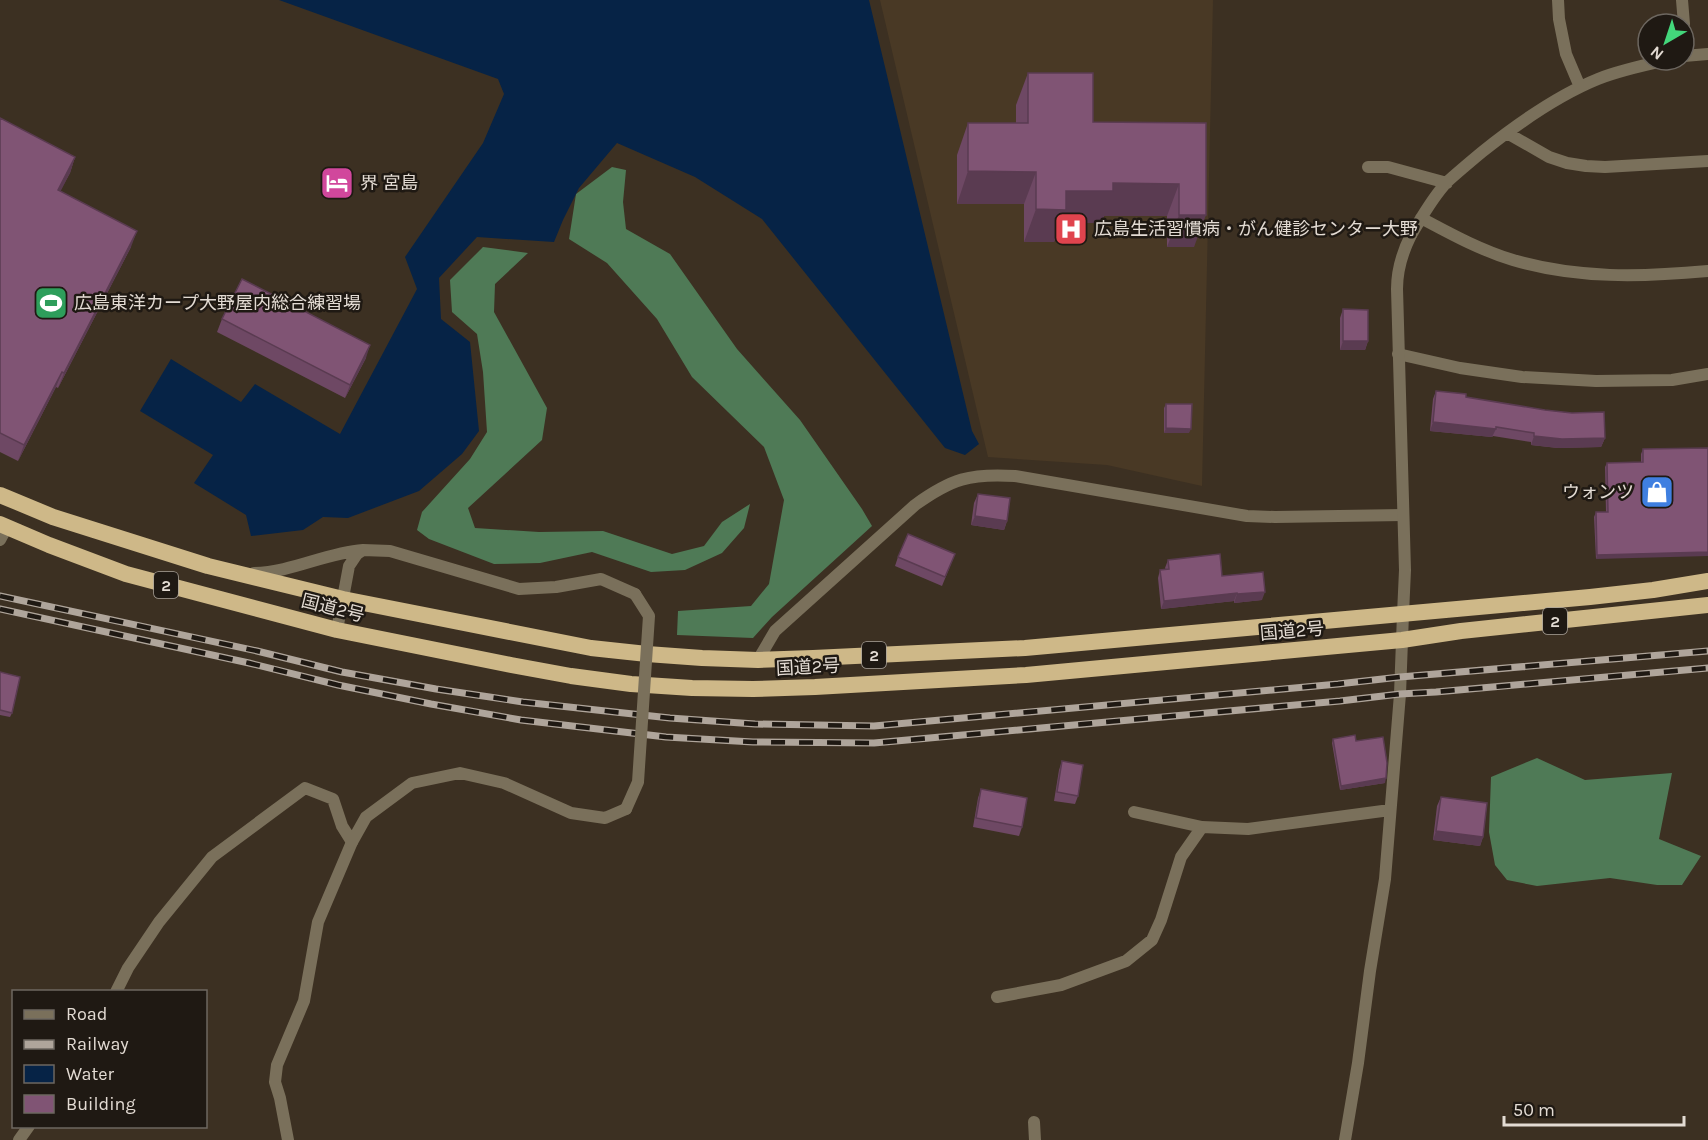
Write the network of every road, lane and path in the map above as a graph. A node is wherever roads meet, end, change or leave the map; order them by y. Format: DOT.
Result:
graph roads {
  1 [pos="1558,0"];
  2 [pos="1636,68"];
  3 [pos="1580,87"];
  4 [pos="1507,133"];
  5 [pos="1708,160"];
  6 [pos="1368,167"];
  7 [pos="1447,183"];
  8 [pos="1421,218"];
  9 [pos="1708,271"];
  10 [pos="1398,354"];
  11 [pos="1708,374"];
  12 [pos="0,495"];
  13 [pos="1403,515"];
  14 [pos="2,531"];
  15 [pos="363,550"];
  16 [pos="208,566"];
  17 [pos="1708,580"];
  18 [pos="343,599"];
  19 [pos="1708,605"];
  20 [pos="1403,614"];
  21 [pos="337,630"];
  22 [pos="1402,640"];
  23 [pos="758,660"];
  24 [pos="1390,810"];
  25 [pos="1134,812"];
  26 [pos="1202,827"];
  27 [pos="352,842"];
  28 [pos="117,990"];
  29 [pos="997,997"];
  30 [pos="1034,1122"];
  31 [pos="288,1140"];
  32 [pos="1035,1140"];
  33 [pos="1345,1140"];
  1 -- 3 [label="street"];
  2 -- 3 [label="street"];
  3 -- 4 [label="street"];
  4 -- 5 [label="street"];
  4 -- 7 [label="street"];
  6 -- 7 [label="street"];
  7 -- 8 [label="street"];
  8 -- 9 [label="street"];
  8 -- 10 [label="street"];
  10 -- 11 [label="street"];
  10 -- 13 [label="street"];
  12 -- 16 [label="highway, 国道2号 / 2"];
  13 -- 20 [label="street"];
  13 -- 23 [label="street"];
  14 -- 21 [label="highway, 国道2号 / 2"];
  15 -- 16 [label="street"];
  15 -- 18 [label="street"];
  15 -- 27 [label="street, bridge"];
  16 -- 18 [label="highway, 国道2号 / 2"];
  17 -- 20 [label="highway, 国道2号 / 2"];
  18 -- 21 [label="street"];
  18 -- 23 [label="highway, 国道2号 / 2"];
  19 -- 22 [label="highway, 国道2号 / 2"];
  20 -- 22 [label="street"];
  20 -- 23 [label="highway, 国道2号 / 2"];
  21 -- 22 [label="highway, 国道2号 / 2"];
  22 -- 24 [label="street"];
  24 -- 26 [label="street"];
  24 -- 33 [label="street"];
  25 -- 26 [label="street"];
  26 -- 29 [label="street"];
  27 -- 28 [label="street"];
  27 -- 31 [label="street"];
  30 -- 32 [label="street"];
}
